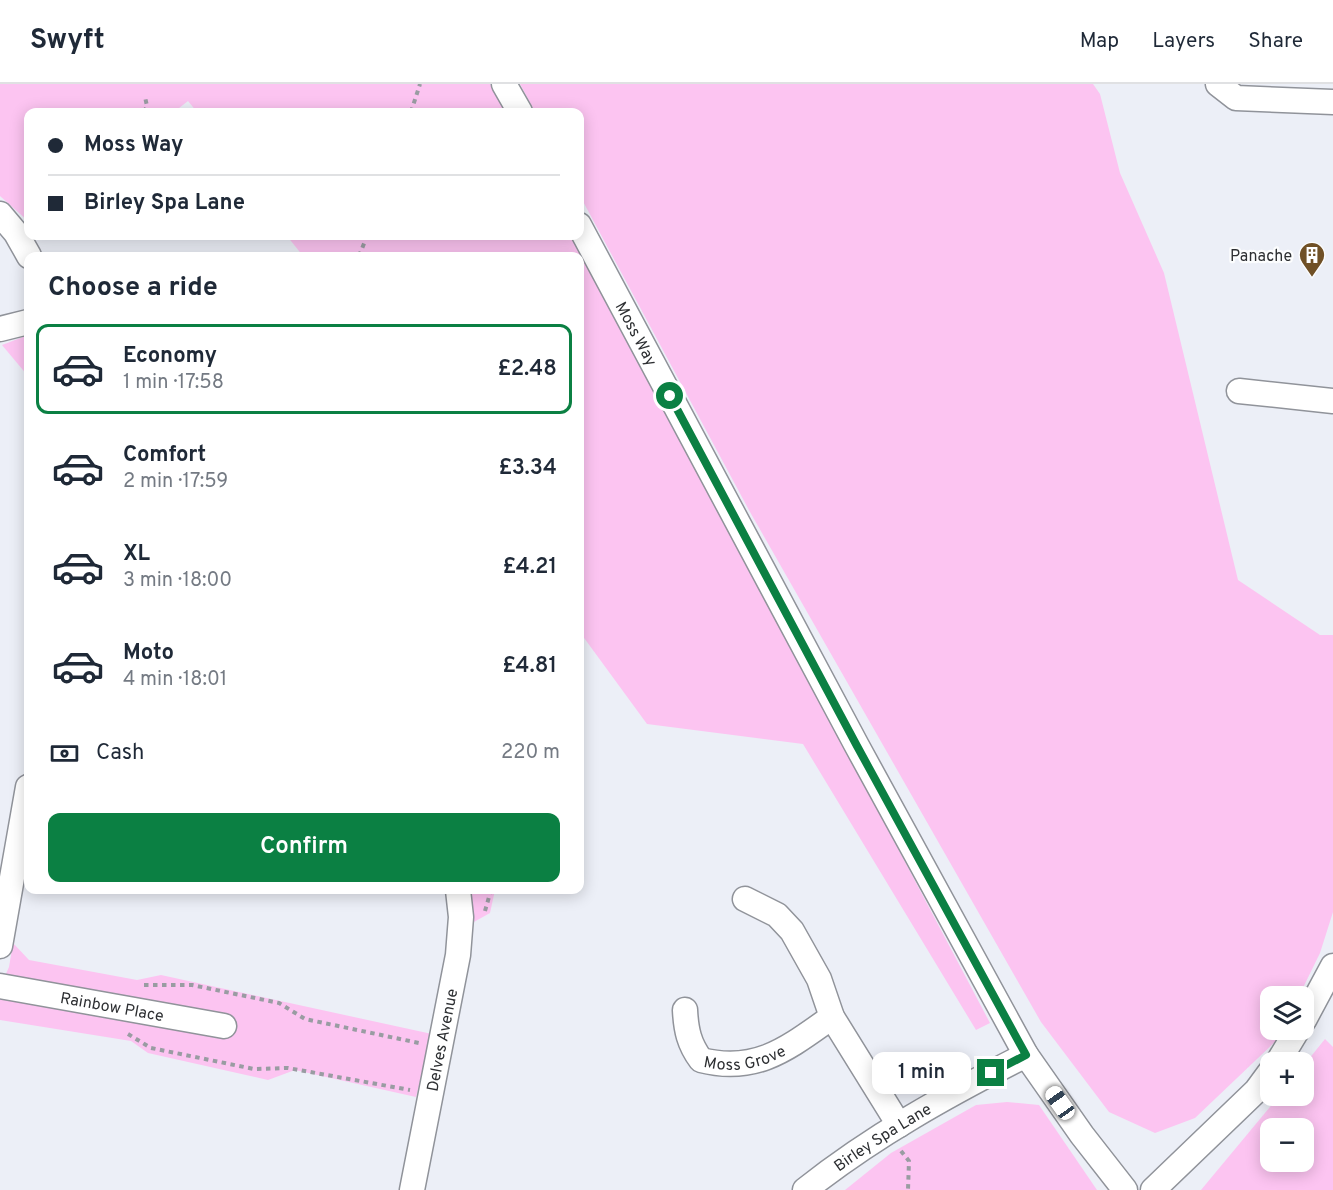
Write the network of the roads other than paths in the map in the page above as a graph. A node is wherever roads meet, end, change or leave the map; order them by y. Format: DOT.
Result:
graph roads {
  1 [pos="504,84"];
  2 [pos="1218,84"];
  3 [pos="1333,102"];
  4 [pos="518,108"];
  5 [pos="0,214"];
  6 [pos="584,234"];
  7 [pos="27,252"];
  8 [pos="24,323"];
  9 [pos="0,329"];
  10 [pos="1239,391"];
  11 [pos="1333,401"];
  12 [pos="24,810"];
  13 [pos="458,894"];
  14 [pos="745,899"];
  15 [pos="0,946"];
  16 [pos="1333,966"];
  17 [pos="0,986"];
  18 [pos="1314,1001"];
  19 [pos="686,1010"];
  20 [pos="832,1017"];
  21 [pos="224,1026"];
  22 [pos="1026,1055"];
  23 [pos="1260,1086"];
  24 [pos="893,1129"];
  25 [pos="412,1190"];
  26 [pos="805,1190"];
  27 [pos="1125,1190"];
  28 [pos="1153,1190"];
  1 -- 4 [label="street"];
  2 -- 3 [label="street"];
  5 -- 7 [label="street"];
  6 -- 22 [label="street, Moss Way"];
  8 -- 9 [label="street"];
  10 -- 11 [label="street"];
  12 -- 15 [label="street"];
  13 -- 25 [label="street, Delves Avenue"];
  14 -- 20 [label="street"];
  16 -- 18 [label="street"];
  17 -- 21 [label="street, Rainbow Place"];
  19 -- 20 [label="street, Moss Grove"];
  20 -- 24 [label="street"];
  22 -- 24 [label="street, Birley Spa Lane"];
  22 -- 27 [label="street, Moss Way"];
  23 -- 28 [label="street"];
  24 -- 26 [label="street, Birley Spa Lane"];
}
